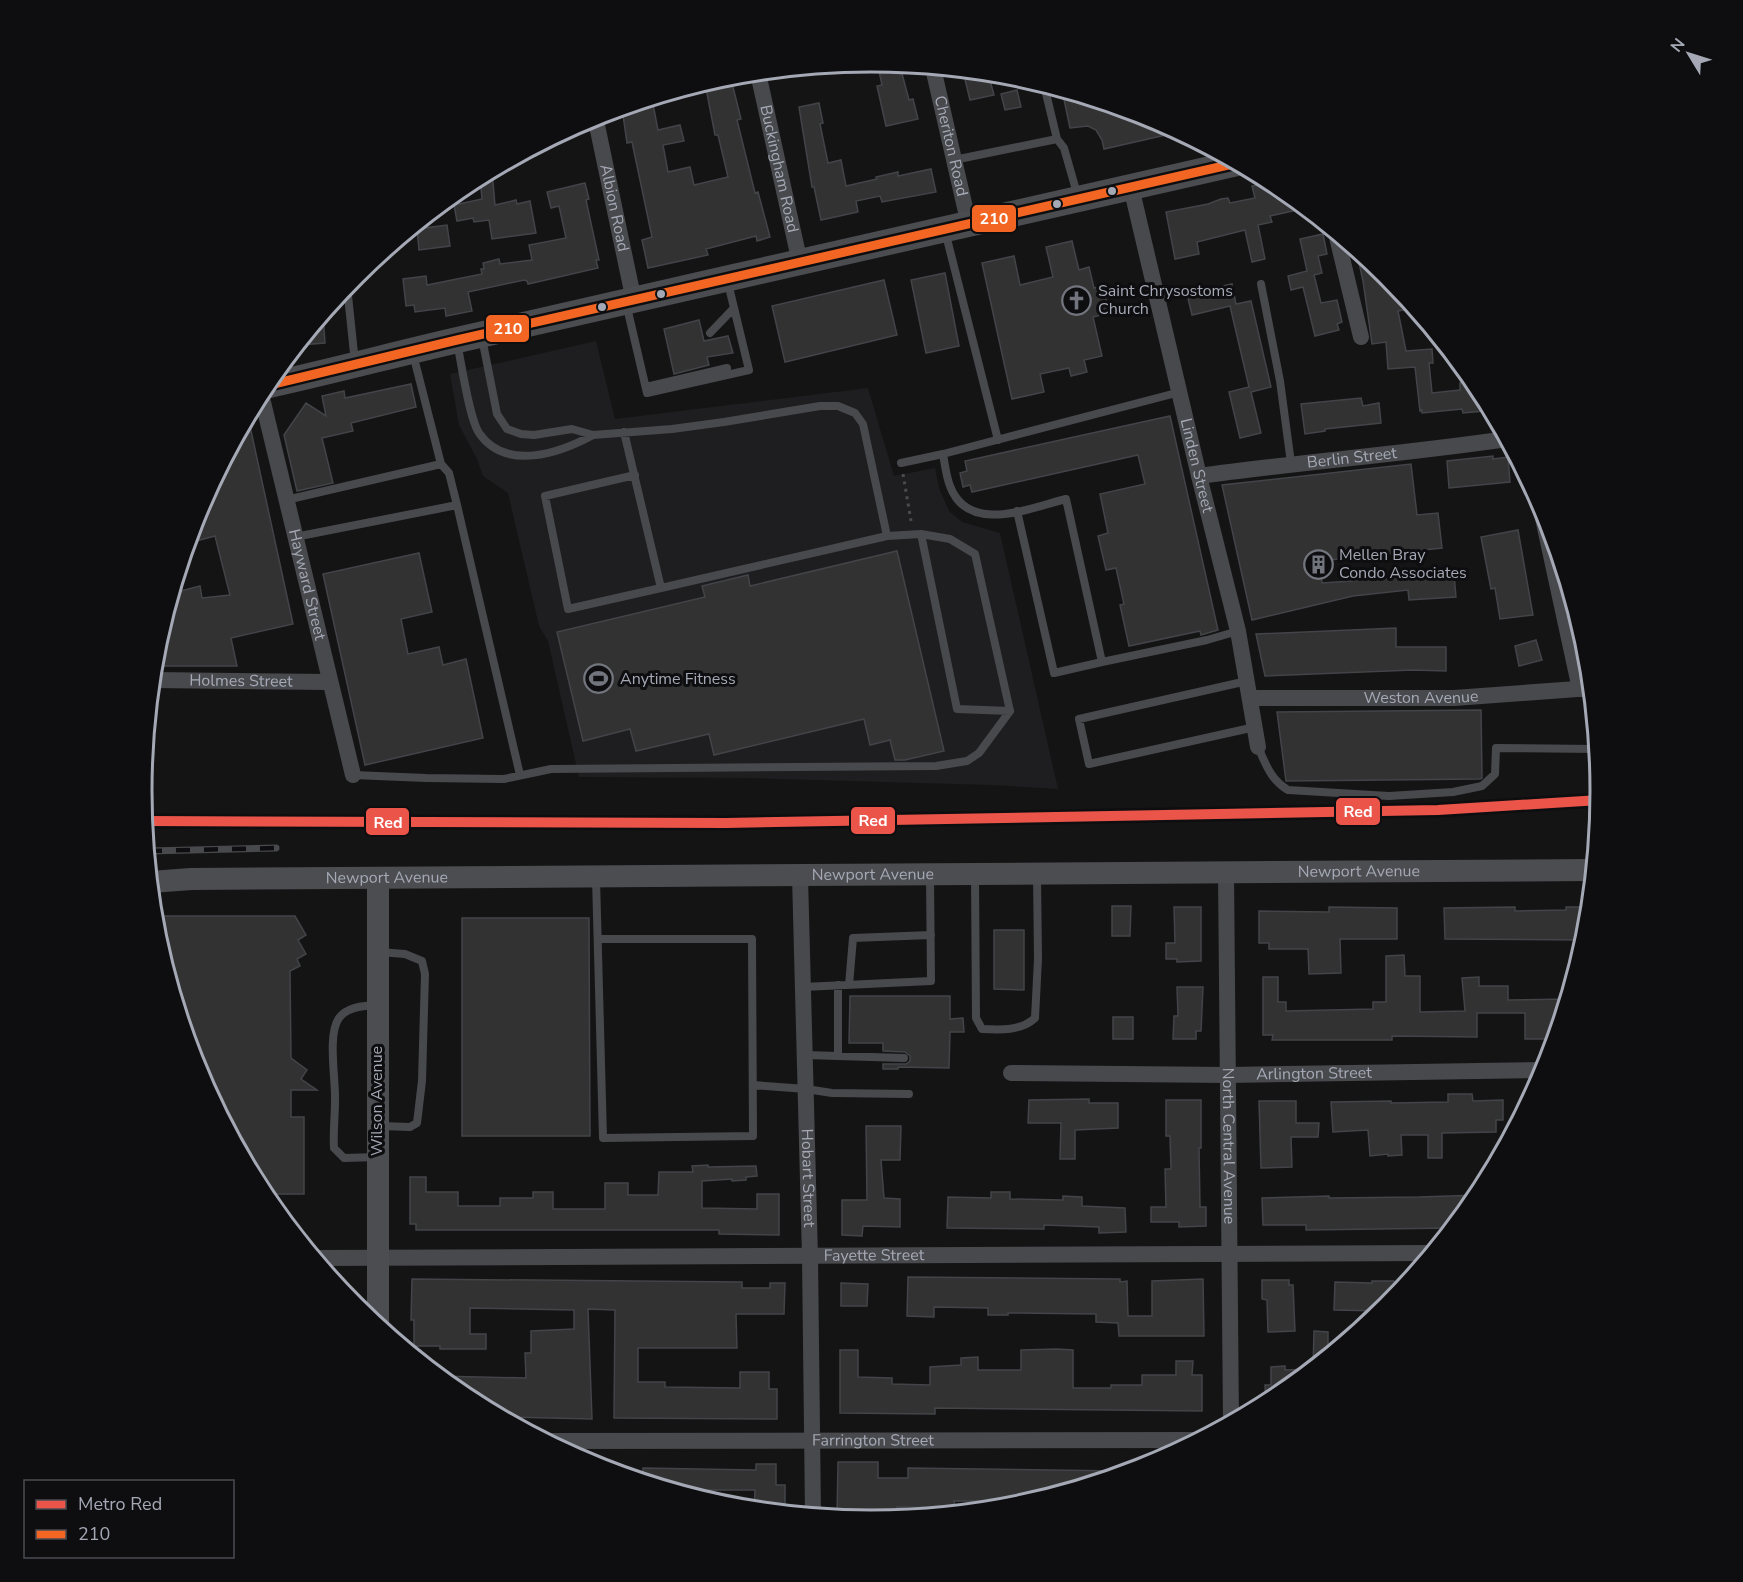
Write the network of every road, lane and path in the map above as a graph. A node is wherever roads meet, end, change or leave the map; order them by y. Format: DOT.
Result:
graph roads {
  1 [pos="935,75"];
  2 [pos="761,81"];
  3 [pos="1046,93"];
  4 [pos="597,127"];
  5 [pos="1057,139"];
  6 [pos="954,160"];
  7 [pos="1226,165"];
  8 [pos="1131,187"];
  9 [pos="1078,198"];
  10 [pos="957,228"];
  11 [pos="1339,244"];
  12 [pos="800,263"];
  13 [pos="727,279"];
  14 [pos="1261,284"];
  15 [pos="348,298"];
  16 [pos="630,302"];
  17 [pos="734,308"];
  18 [pos="714,331"];
  19 [pos="1361,337"];
  20 [pos="469,338"];
  21 [pos="412,351"];
  22 [pos="356,365"];
  23 [pos="727,368"];
  24 [pos="281,382"];
  25 [pos="646,390"];
  26 [pos="1180,392"];
  27 [pos="270,398"];
  28 [pos="624,432"];
  29 [pos="593,435"];
  30 [pos="998,440"];
  31 [pos="1498,440"];
  32 [pos="943,454"];
  33 [pos="901,463"];
  34 [pos="1291,463"];
  35 [pos="441,464"];
  36 [pos="635,475"];
  37 [pos="1198,476"];
  38 [pos="286,500"];
  39 [pos="457,505"];
  40 [pos="1017,511"];
  41 [pos="911,521"];
  42 [pos="921,534"];
  43 [pos="887,536"];
  44 [pos="295,537"];
  45 [pos="1560,585"];
  46 [pos="661,588"];
  47 [pos="1238,631"];
  48 [pos="1102,662"];
  49 [pos="1579,662"];
  50 [pos="162,680"];
  51 [pos="1247,681"];
  52 [pos="330,682"];
  53 [pos="1583,688"];
  54 [pos="1250,698"];
  55 [pos="1010,711"];
  56 [pos="1255,727"];
  57 [pos="1258,747"];
  58 [pos="1589,749"];
  59 [pos="353,775"];
  60 [pos="520,775"];
  61 [pos="1586,870"];
  62 [pos="1226,872"];
  63 [pos="975,874"];
  64 [pos="1037,874"];
  65 [pos="930,875"];
  66 [pos="800,876"];
  67 [pos="596,877"];
  68 [pos="378,878"];
  69 [pos="159,881"];
  70 [pos="931,935"];
  71 [pos="598,939"];
  72 [pos="378,952"];
  73 [pos="838,985"];
  74 [pos="849,985"];
  75 [pos="803,987"];
  76 [pos="378,1005"];
  77 [pos="805,1056"];
  78 [pos="838,1056"];
  79 [pos="904,1058"];
  80 [pos="1534,1070"];
  81 [pos="1011,1073"];
  82 [pos="1228,1075"];
  83 [pos="753,1086"];
  84 [pos="806,1089"];
  85 [pos="909,1094"];
  86 [pos="377,1126"];
  87 [pos="377,1157"];
  88 [pos="1422,1253"];
  89 [pos="1229,1254"];
  90 [pos="810,1257"];
  91 [pos="325,1258"];
  92 [pos="377,1258"];
  93 [pos="378,1313"];
  94 [pos="1231,1414"];
  95 [pos="812,1440"];
  96 [pos="1181,1440"];
  97 [pos="564,1441"];
  98 [pos="813,1507"];
  1 -- 6 [label="street, Cheriton Road"];
  2 -- 12 [label="street, Buckingham Road"];
  3 -- 5 [label="lane"];
  4 -- 16 [label="street, Albion Road"];
  5 -- 6 [label="lane"];
  5 -- 9 [label="lane"];
  6 -- 10 [label="street, Cheriton Road"];
  7 -- 8 [label="main road"];
  8 -- 9 [label="main road"];
  8 -- 26 [label="street, Linden Street"];
  9 -- 10 [label="main road"];
  10 -- 12 [label="main road"];
  10 -- 30 [label="lane"];
  11 -- 19 [label="street"];
  12 -- 13 [label="main road"];
  13 -- 16 [label="main road"];
  13 -- 17 [label="lane"];
  14 -- 34 [label="lane"];
  15 -- 22 [label="lane"];
  16 -- 20 [label="main road"];
  16 -- 25 [label="lane"];
  17 -- 18 [label="lane"];
  17 -- 25 [label="lane"];
  20 -- 21 [label="main road"];
  20 -- 29 [label="lane"];
  20 -- 29 [label="lane"];
  21 -- 22 [label="main road"];
  21 -- 35 [label="lane"];
  22 -- 24 [label="main road"];
  23 -- 25 [label="lane"];
  26 -- 30 [label="lane"];
  26 -- 37 [label="street, Linden Street"];
  27 -- 38 [label="street, Hayward Street"];
  28 -- 29 [label="lane"];
  28 -- 36 [label="lane"];
  28 -- 43 [label="lane"];
  30 -- 32 [label="lane"];
  31 -- 34 [label="street, Berlin Street"];
  32 -- 33 [label="lane"];
  32 -- 40 [label="lane"];
  33 -- 41 [label="path"];
  34 -- 37 [label="street, Berlin Street"];
  35 -- 38 [label="lane"];
  35 -- 39 [label="lane"];
  36 -- 46 [label="lane"];
  36 -- 46 [label="lane"];
  37 -- 47 [label="street, Linden Street"];
  38 -- 44 [label="street, Hayward Street"];
  39 -- 44 [label="lane"];
  39 -- 60 [label="lane"];
  40 -- 48 [label="lane"];
  40 -- 48 [label="lane"];
  42 -- 43 [label="lane"];
  42 -- 55 [label="lane"];
  42 -- 55 [label="lane"];
  43 -- 46 [label="lane"];
  44 -- 52 [label="street, Hayward Street"];
  45 -- 49 [label="street"];
  47 -- 48 [label="lane"];
  47 -- 51 [label="street, Linden Street"];
  50 -- 52 [label="street, Holmes Street"];
  51 -- 54 [label="street, Linden Street"];
  51 -- 56 [label="lane"];
  52 -- 59 [label="street, Hayward Street"];
  53 -- 54 [label="street, Weston Avenue"];
  54 -- 56 [label="street, Linden Street"];
  55 -- 60 [label="lane"];
  56 -- 57 [label="street, Linden Street"];
  57 -- 58 [label="lane"];
  59 -- 60 [label="lane"];
  61 -- 62 [label="main road, Newport Avenue"];
  62 -- 64 [label="main road, Newport Avenue"];
  62 -- 82 [label="street, North Central Avenue"];
  63 -- 64 [label="main road, Newport Avenue"];
  63 -- 64 [label="lane"];
  63 -- 65 [label="main road, Newport Avenue"];
  65 -- 66 [label="main road, Newport Avenue"];
  65 -- 70 [label="lane"];
  66 -- 67 [label="main road, Newport Avenue"];
  66 -- 75 [label="street, Hobart Street"];
  67 -- 68 [label="main road, Newport Avenue"];
  67 -- 71 [label="lane"];
  68 -- 69 [label="main road, Newport Avenue"];
  68 -- 72 [label="main road, Wilson Avenue"];
  70 -- 74 [label="lane"];
  70 -- 74 [label="lane"];
  71 -- 83 [label="lane"];
  71 -- 83 [label="lane"];
  72 -- 76 [label="main road, Wilson Avenue"];
  72 -- 86 [label="lane"];
  73 -- 74 [label="lane"];
  73 -- 75 [label="lane"];
  73 -- 78 [label="lane"];
  75 -- 77 [label="street, Hobart Street"];
  76 -- 86 [label="main road, Wilson Avenue"];
  76 -- 87 [label="lane"];
  77 -- 78 [label="lane"];
  77 -- 84 [label="street, Hobart Street"];
  78 -- 79 [label="lane"];
  80 -- 82 [label="street, Arlington Street"];
  81 -- 82 [label="street, Arlington Street"];
  82 -- 89 [label="street, North Central Avenue"];
  83 -- 84 [label="lane"];
  84 -- 85 [label="lane"];
  84 -- 90 [label="street, Hobart Street"];
  86 -- 87 [label="main road, Wilson Avenue"];
  87 -- 92 [label="main road, Wilson Avenue"];
  88 -- 89 [label="street, Fayette Street"];
  89 -- 90 [label="street, Fayette Street"];
  89 -- 94 [label="street, North Central Avenue"];
  90 -- 92 [label="street, Fayette Street"];
  90 -- 95 [label="street, Hobart Street"];
  91 -- 92 [label="street, Fayette Street"];
  92 -- 93 [label="main road, Wilson Avenue"];
  95 -- 96 [label="street, Farrington Street"];
  95 -- 97 [label="street, Farrington Street"];
  95 -- 98 [label="street, Hobart Street"];
}
